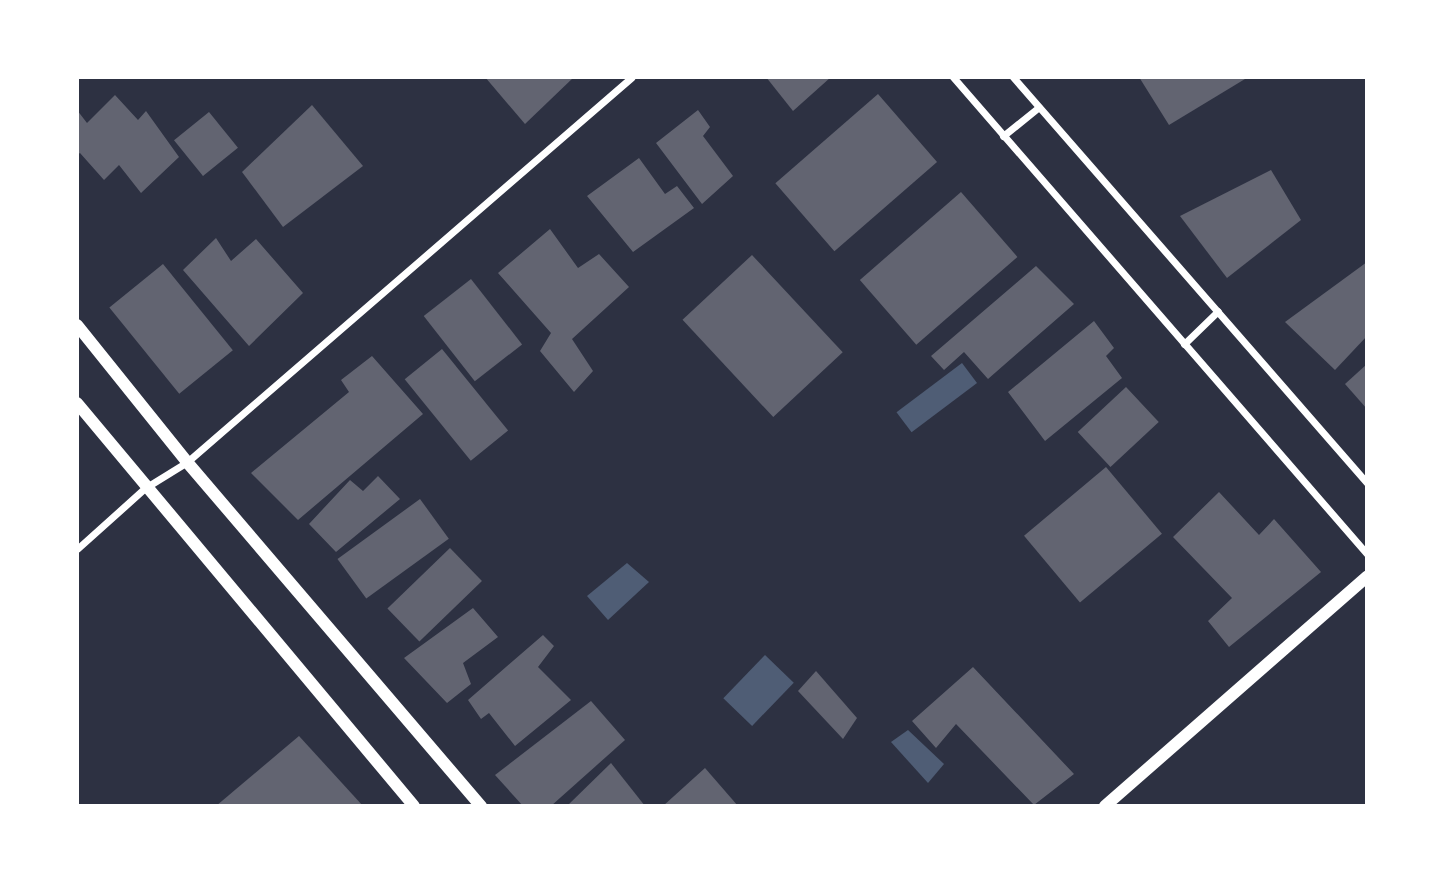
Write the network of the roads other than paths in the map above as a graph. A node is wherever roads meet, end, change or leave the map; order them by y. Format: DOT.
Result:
graph roads {
  1 [pos="632,77"];
  2 [pos="953,77"];
  3 [pos="1013,77"];
  4 [pos="1039,107"];
  5 [pos="1003,136"];
  6 [pos="1218,311"];
  7 [pos="77,325"];
  8 [pos="1184,344"];
  9 [pos="77,403"];
  10 [pos="187,462"];
  11 [pos="1367,483"];
  12 [pos="145,488"];
  13 [pos="77,549"];
  14 [pos="1367,554"];
  15 [pos="1367,577"];
  16 [pos="475,804"];
  17 [pos="414,806"];
  18 [pos="1105,806"];
  1 -- 10 [label="street"];
  2 -- 5 [label="street"];
  3 -- 4 [label="street"];
  4 -- 5 [label="street"];
  4 -- 6 [label="street"];
  5 -- 8 [label="street"];
  6 -- 8 [label="street"];
  6 -- 11 [label="street"];
  7 -- 10 [label="street"];
  8 -- 14 [label="street"];
  9 -- 12 [label="street"];
  10 -- 12 [label="street"];
  10 -- 16 [label="street"];
  12 -- 13 [label="street"];
  12 -- 17 [label="street"];
  15 -- 18 [label="street"];
}
